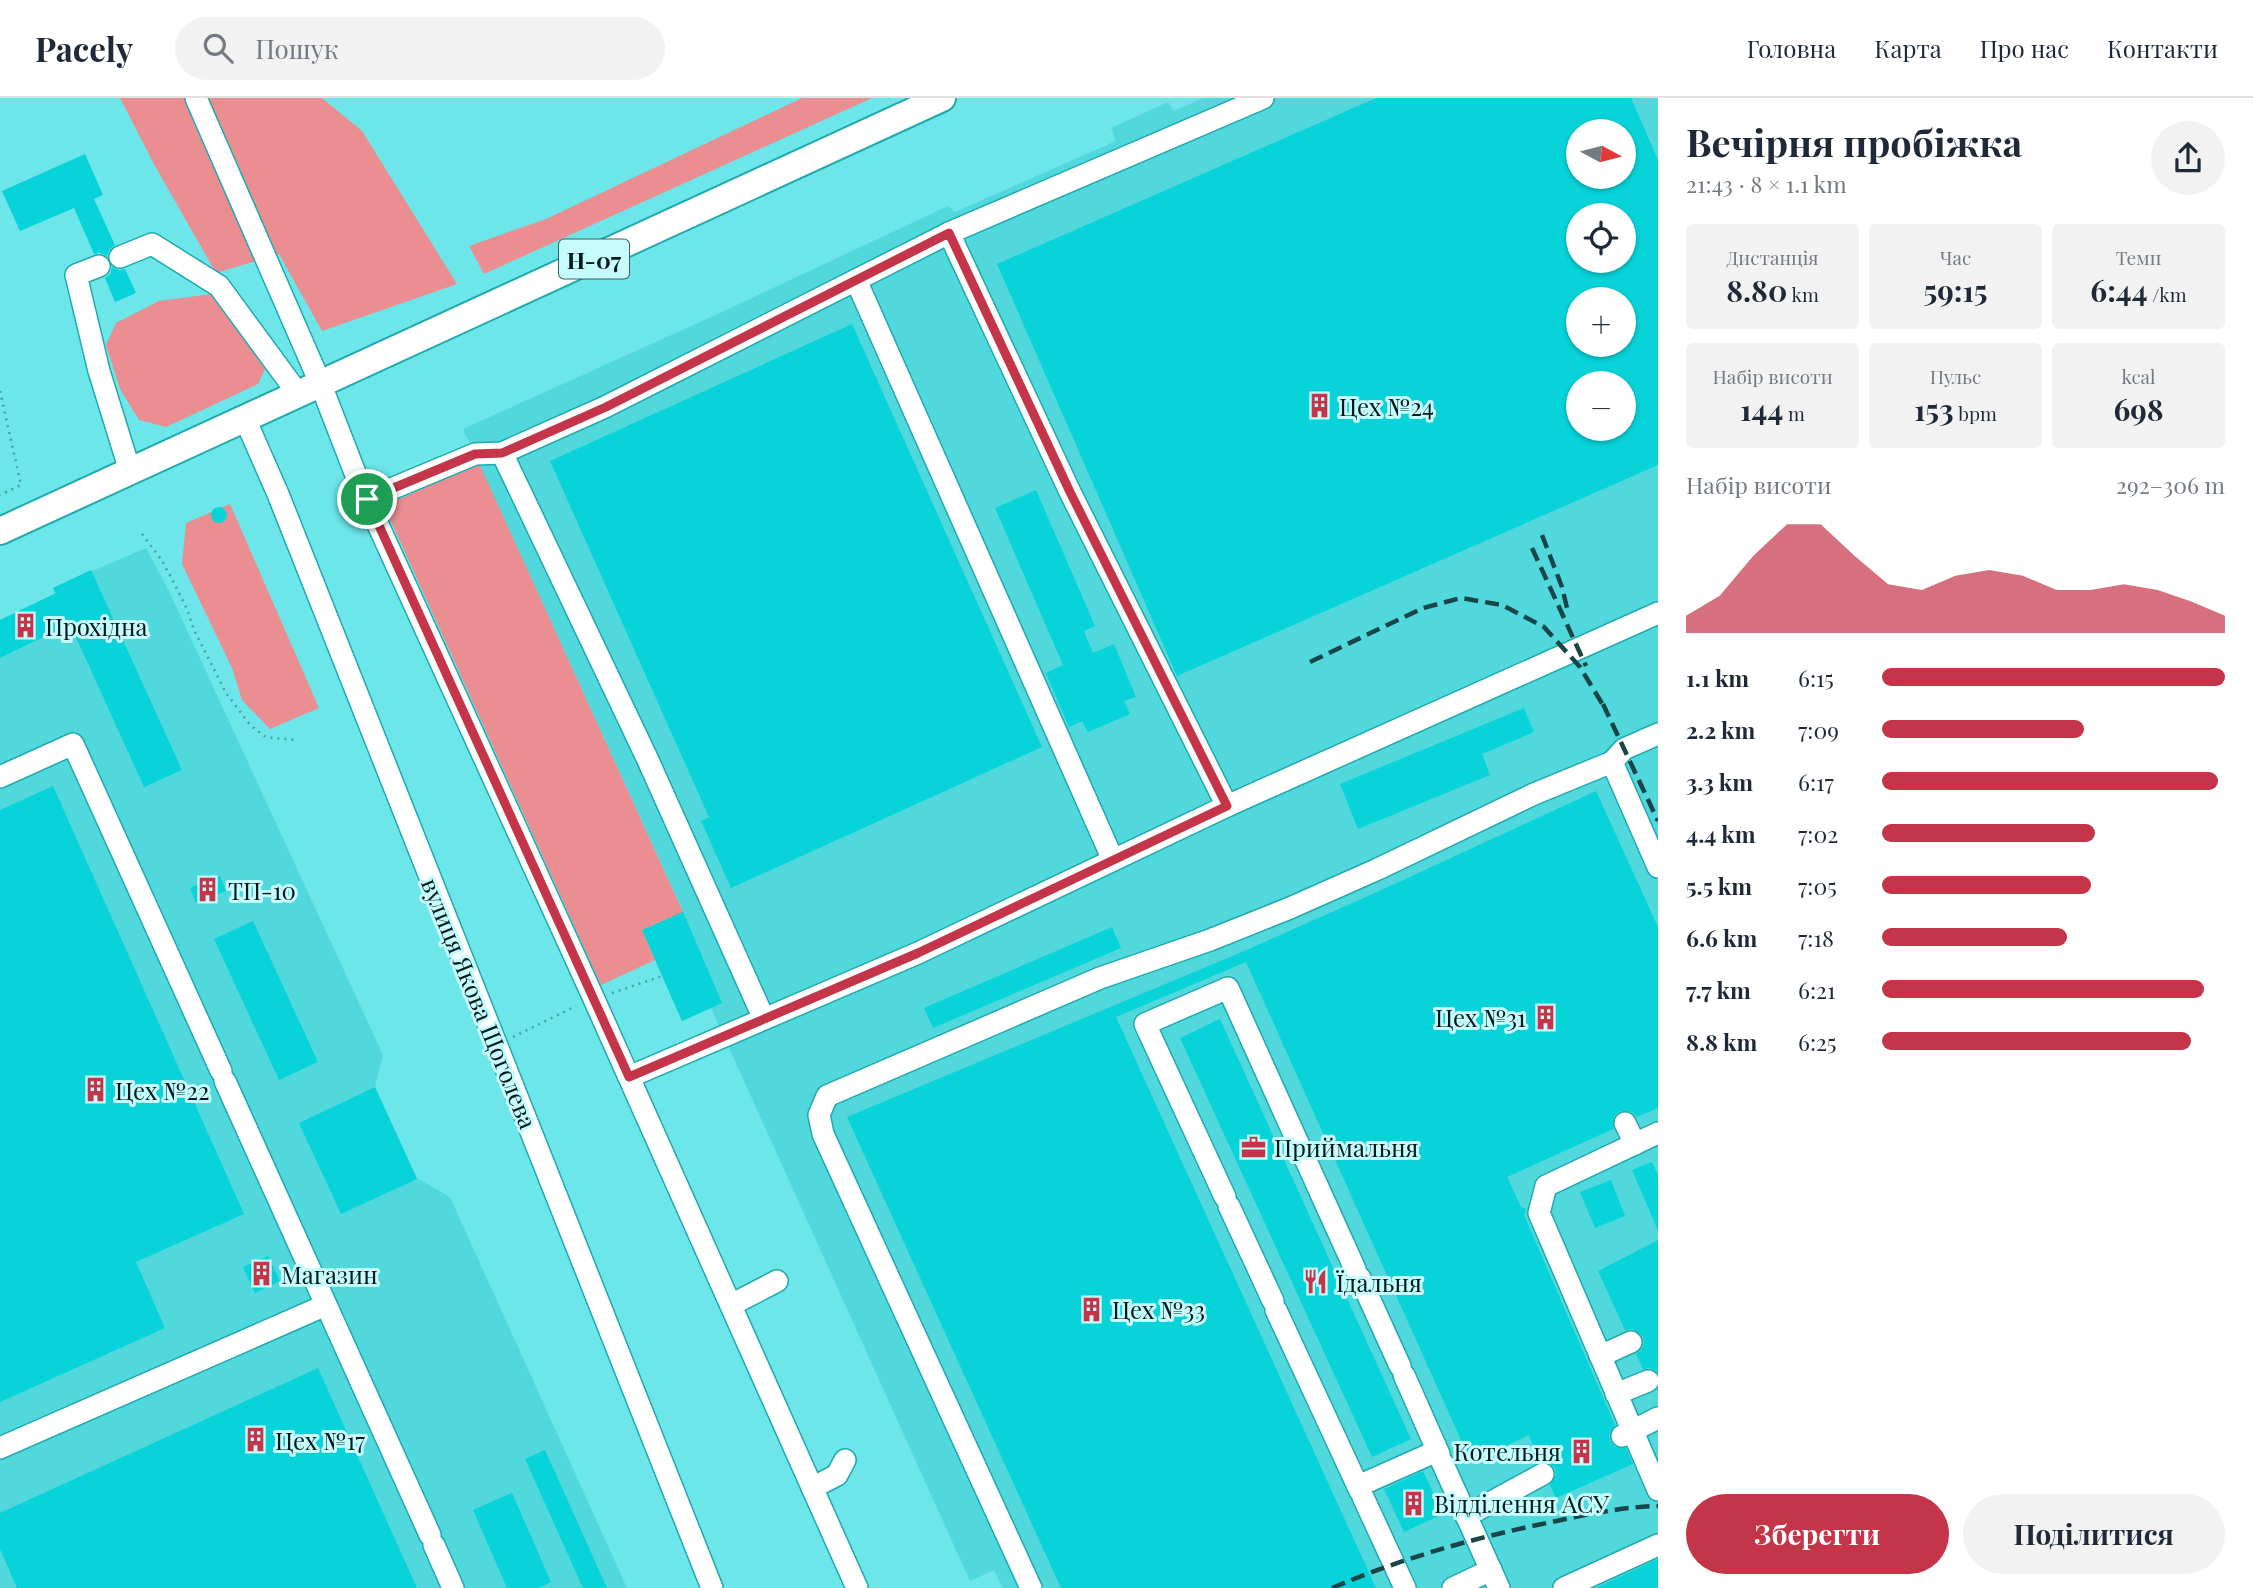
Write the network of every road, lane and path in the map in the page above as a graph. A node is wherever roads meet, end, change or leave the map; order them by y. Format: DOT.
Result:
graph roads {
  1 [pos="196,98"];
  2 [pos="942,98"];
  3 [pos="1263,98"];
  4 [pos="949,233"];
  5 [pos="120,257"];
  6 [pos="99,266"];
  7 [pos="856,280"];
  8 [pos="310,390"];
  9 [pos="0,391"];
  10 [pos="245,419"];
  11 [pos="502,453"];
  12 [pos="130,471"];
  13 [pos="0,495"];
  14 [pos="367,499"];
  15 [pos="0,531"];
  16 [pos="142,534"];
  17 [pos="1658,613"];
  18 [pos="1658,734"];
  19 [pos="295,740"];
  20 [pos="1612,762"];
  21 [pos="0,777"];
  22 [pos="1227,806"];
  23 [pos="1113,860"];
  24 [pos="1658,867"];
  25 [pos="662,976"];
  26 [pos="594,999"];
  27 [pos="573,1007"];
  28 [pos="764,1019"];
  29 [pos="497,1044"];
  30 [pos="629,1077"];
  31 [pos="1625,1123"];
  32 [pos="1658,1133"];
  33 [pos="1635,1143"];
  34 [pos="777,1281"];
  35 [pos="326,1305"];
  36 [pos="731,1305"];
  37 [pos="1630,1342"];
  38 [pos="1600,1356"];
  39 [pos="1648,1381"];
  40 [pos="1616,1394"];
  41 [pos="1658,1418"];
  42 [pos="1627,1434"];
  43 [pos="0,1448"];
  44 [pos="1439,1456"];
  45 [pos="845,1460"];
  46 [pos="1543,1474"];
  47 [pos="812,1488"];
  48 [pos="1658,1490"];
  49 [pos="1360,1491"];
  50 [pos="1466,1516"];
  51 [pos="1658,1545"];
  52 [pos="1495,1579"];
  53 [pos="453,1588"];
  54 [pos="712,1588"];
  55 [pos="857,1588"];
  56 [pos="1031,1588"];
  57 [pos="1405,1588"];
  58 [pos="1453,1588"];
  59 [pos="1564,1588"];
  1 -- 8 [label="street"];
  2 -- 8 [label="main road, Н-07"];
  3 -- 4 [label="street"];
  4 -- 7 [label="street"];
  4 -- 22 [label="street"];
  5 -- 8 [label="street"];
  6 -- 12 [label="street"];
  7 -- 11 [label="street"];
  7 -- 23 [label="street"];
  8 -- 10 [label="main road, Н-07"];
  8 -- 14 [label="street"];
  9 -- 13 [label="path"];
  10 -- 12 [label="main road, Н-07"];
  10 -- 29 [label="street, вулиця Якова Щоголева"];
  11 -- 14 [label="street"];
  11 -- 28 [label="street"];
  12 -- 15 [label="main road, Н-07"];
  14 -- 26 [label="street"];
  16 -- 19 [label="path"];
  17 -- 22 [label="street"];
  18 -- 20 [label="street"];
  20 -- 24 [label="street"];
  20 -- 56 [label="street"];
  21 -- 35 [label="street"];
  22 -- 23 [label="street"];
  23 -- 28 [label="street"];
  25 -- 26 [label="path"];
  26 -- 30 [label="street"];
  27 -- 29 [label="path"];
  28 -- 30 [label="street"];
  29 -- 54 [label="street, вулиця Якова Щоголева"];
  30 -- 36 [label="street"];
  31 -- 33 [label="street"];
  32 -- 33 [label="street"];
  33 -- 38 [label="street"];
  34 -- 36 [label="street"];
  35 -- 43 [label="street"];
  35 -- 53 [label="street"];
  36 -- 47 [label="street"];
  37 -- 38 [label="street"];
  38 -- 40 [label="street"];
  39 -- 40 [label="street"];
  40 -- 42 [label="street"];
  41 -- 42 [label="street"];
  42 -- 48 [label="street"];
  44 -- 49 [label="street"];
  44 -- 49 [label="street"];
  44 -- 50 [label="street"];
  45 -- 47 [label="street"];
  46 -- 50 [label="street"];
  47 -- 55 [label="street"];
  49 -- 57 [label="street"];
  50 -- 52 [label="street"];
  51 -- 59 [label="street"];
  52 -- 58 [label="street"];
}
